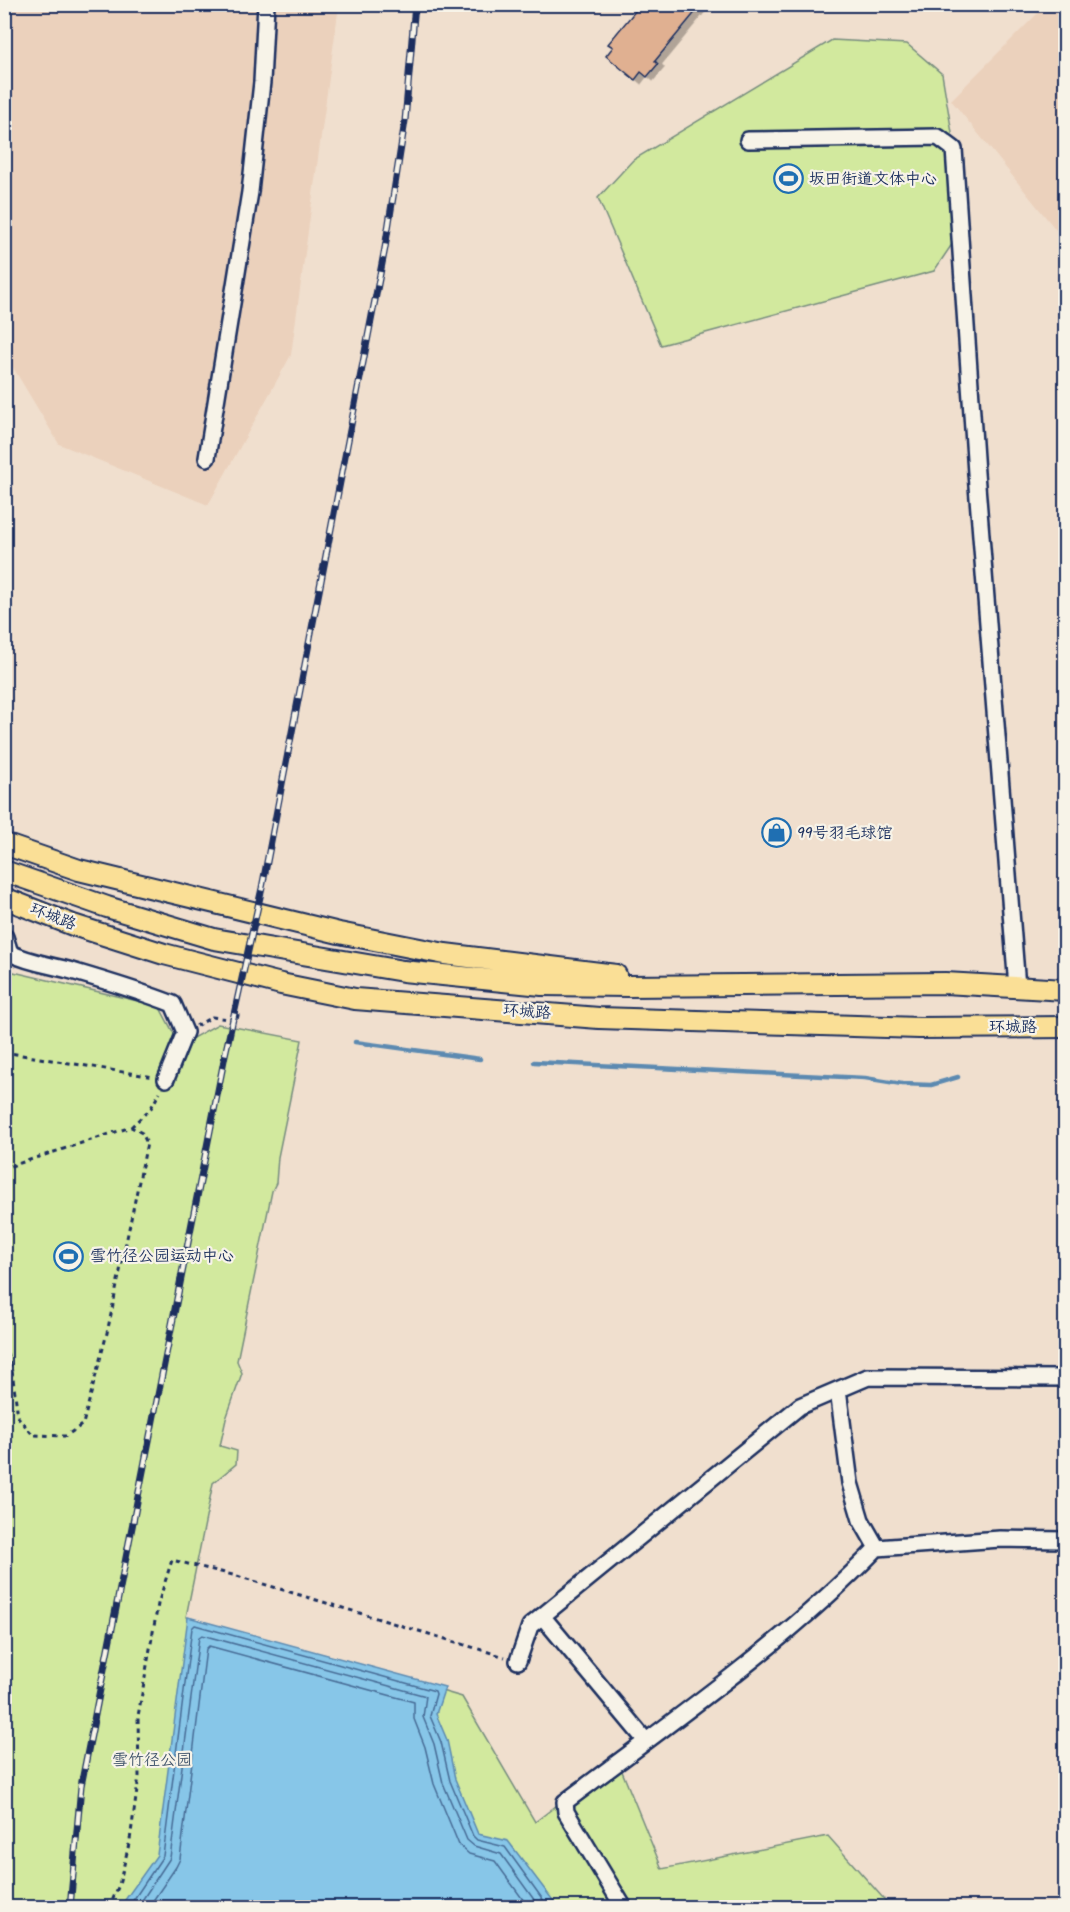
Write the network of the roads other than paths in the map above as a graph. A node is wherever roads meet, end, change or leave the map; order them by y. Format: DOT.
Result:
graph roads {
  1 [pos="266,4"];
  2 [pos="748,140"];
  3 [pos="207,458"];
  4 [pos="4,844"];
  5 [pos="4,871"];
  6 [pos="4,898"];
  7 [pos="5,937"];
  8 [pos="711,986"];
  9 [pos="1017,987"];
  10 [pos="1065,990"];
  11 [pos="1065,1027"];
  12 [pos="166,1079"];
  13 [pos="1065,1378"];
  14 [pos="838,1390"];
  15 [pos="1065,1540"];
  16 [pos="877,1548"];
  17 [pos="542,1616"];
  18 [pos="518,1661"];
  19 [pos="646,1741"];
  20 [pos="624,1908"];
  1 -- 3 [label="street"];
  2 -- 9 [label="street"];
  4 -- 8 [label="main road"];
  5 -- 8 [label="main road, 环城路"];
  6 -- 11 [label="main road, 环城路"];
  7 -- 12 [label="street"];
  8 -- 9 [label="main road, 环城路"];
  9 -- 10 [label="main road, 环城路"];
  13 -- 14 [label="street"];
  14 -- 16 [label="street"];
  14 -- 17 [label="street"];
  15 -- 16 [label="street"];
  16 -- 19 [label="street"];
  17 -- 18 [label="street"];
  17 -- 19 [label="street"];
  19 -- 20 [label="street"];
}
